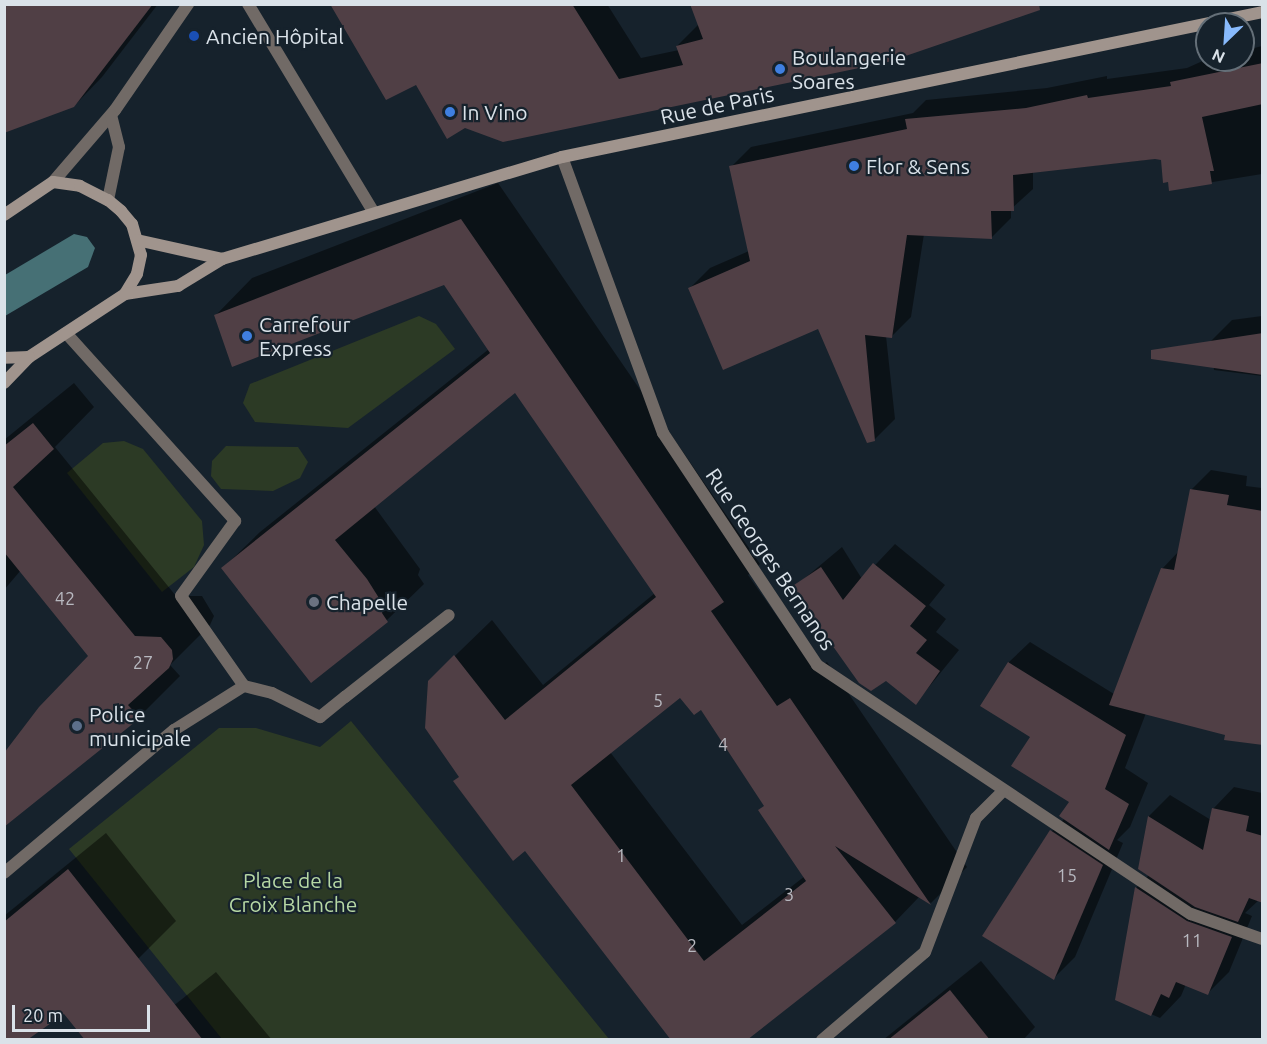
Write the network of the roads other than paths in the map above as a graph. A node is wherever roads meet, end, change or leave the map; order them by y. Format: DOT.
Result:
graph roads {
  1 [pos="188,4"];
  2 [pos="248,4"];
  3 [pos="1263,12"];
  4 [pos="111,115"];
  5 [pos="562,157"];
  6 [pos="53,182"];
  7 [pos="108,200"];
  8 [pos="373,211"];
  9 [pos="4,215"];
  10 [pos="136,240"];
  11 [pos="222,259"];
  12 [pos="125,294"];
  13 [pos="66,333"];
  14 [pos="29,357"];
  15 [pos="4,358"];
  16 [pos="4,383"];
  17 [pos="449,615"];
  18 [pos="244,686"];
  19 [pos="1003,791"];
  20 [pos="4,873"];
  21 [pos="1263,939"];
  22 [pos="822,1040"];
  1 -- 4 [label="street"];
  2 -- 8 [label="street"];
  3 -- 5 [label="street, Rue de Paris"];
  4 -- 6 [label="street"];
  4 -- 7 [label="street"];
  5 -- 8 [label="street, Rue de Paris"];
  5 -- 19 [label="street, Rue Georges Bernanos"];
  6 -- 7 [label="street"];
  6 -- 9 [label="street"];
  7 -- 10 [label="street"];
  8 -- 11 [label="street, Rue de Paris"];
  10 -- 11 [label="street"];
  10 -- 12 [label="street"];
  11 -- 12 [label="street, Rue de Paris"];
  12 -- 13 [label="street"];
  13 -- 14 [label="street"];
  13 -- 18 [label="street"];
  14 -- 15 [label="street"];
  14 -- 16 [label="street"];
  17 -- 18 [label="street"];
  18 -- 20 [label="street"];
  19 -- 21 [label="street, Rue Georges Bernanos"];
  19 -- 22 [label="street"];
}
